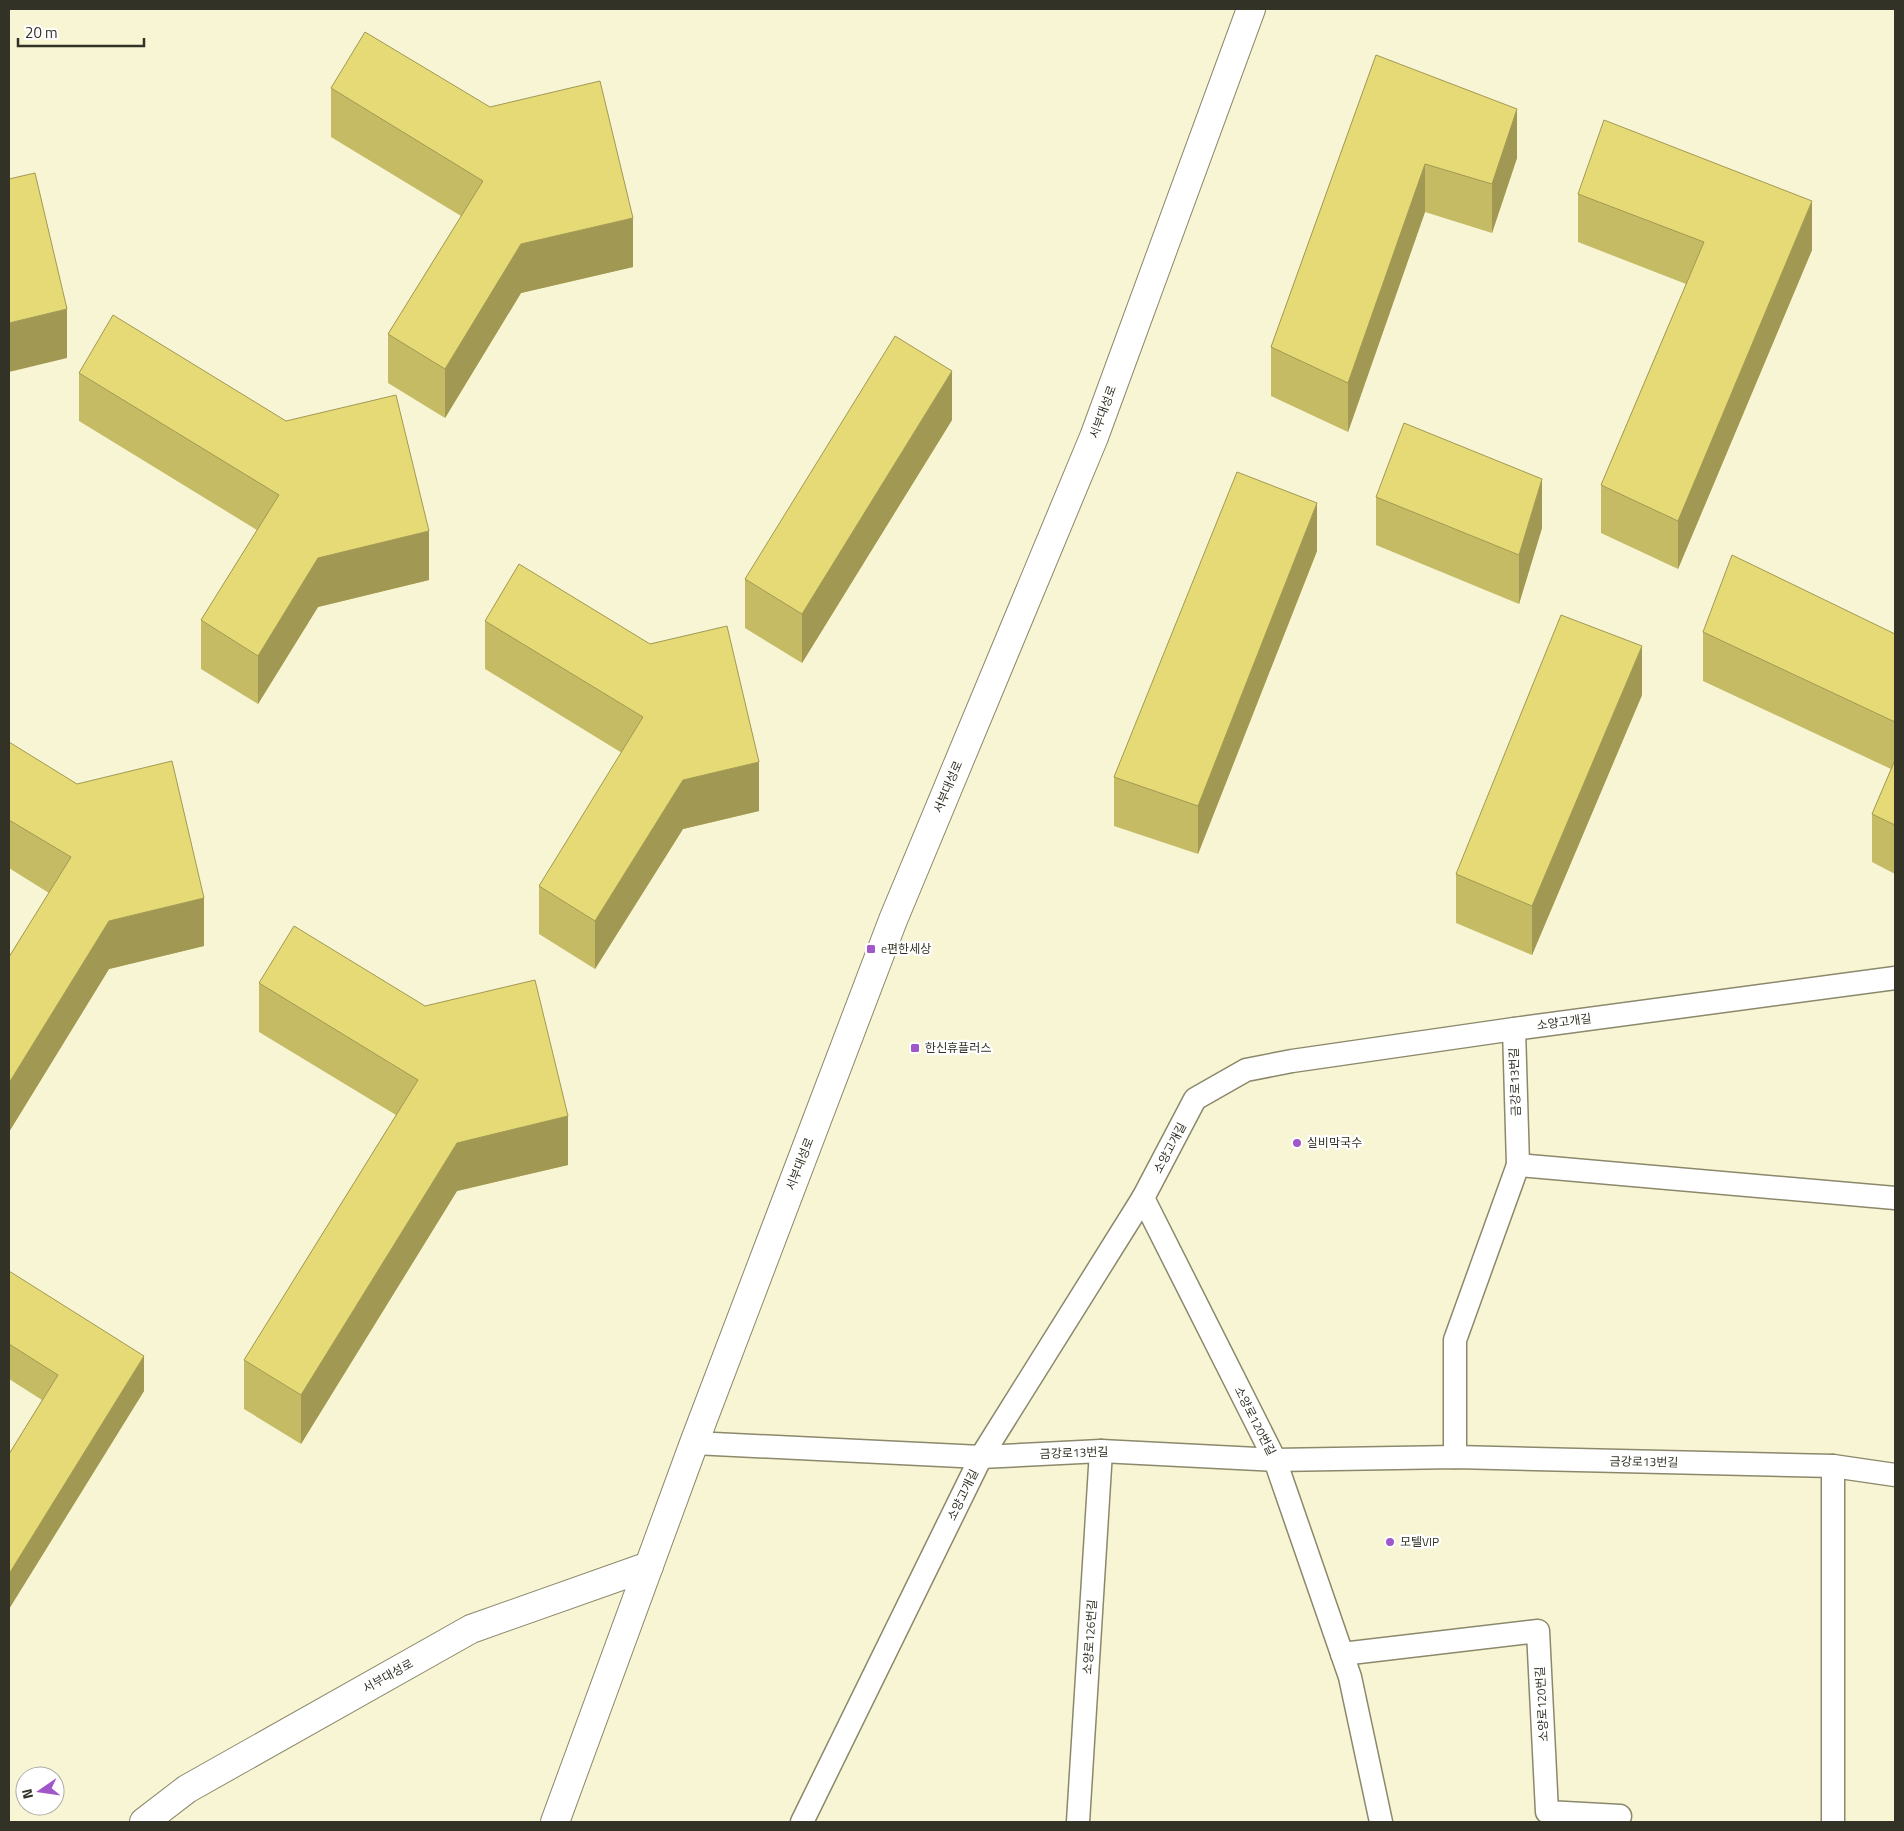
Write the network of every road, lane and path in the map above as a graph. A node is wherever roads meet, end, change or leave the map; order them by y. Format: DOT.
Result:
graph roads {
  1 [pos="1251,9"];
  2 [pos="1895,978"];
  3 [pos="1514,1029"];
  4 [pos="1518,1166"];
  5 [pos="1143,1198"];
  6 [pos="1895,1198"];
  7 [pos="694,1443"];
  8 [pos="1101,1451"];
  9 [pos="981,1457"];
  10 [pos="1455,1457"];
  11 [pos="1275,1460"];
  12 [pos="1833,1466"];
  13 [pos="1895,1475"];
  14 [pos="649,1566"];
  15 [pos="1342,1654"];
  16 [pos="1620,1816"];
  17 [pos="144,1822"];
  18 [pos="555,1822"];
  19 [pos="802,1822"];
  20 [pos="1078,1822"];
  21 [pos="1382,1822"];
  22 [pos="1833,1822"];
  1 -- 7 [label="street, 서부대성로"];
  2 -- 3 [label="lane, 소양고개길"];
  3 -- 4 [label="lane, 금강로13번길"];
  3 -- 5 [label="lane, 소양고개길"];
  4 -- 6 [label="lane"];
  4 -- 10 [label="lane, 금강로13번길"];
  5 -- 9 [label="lane, 소양고개길"];
  5 -- 11 [label="lane, 소양로120번길"];
  7 -- 9 [label="lane, 금강로13번길"];
  7 -- 14 [label="street, 서부대성로"];
  8 -- 9 [label="lane, 금강로13번길"];
  8 -- 11 [label="lane, 금강로13번길"];
  8 -- 20 [label="lane, 소양로126번길"];
  9 -- 19 [label="lane, 소양고개길"];
  10 -- 11 [label="lane, 금강로13번길"];
  10 -- 12 [label="lane, 금강로13번길"];
  11 -- 15 [label="lane, 소양로120번길"];
  12 -- 13 [label="lane, 금강로13번길"];
  12 -- 22 [label="lane"];
  14 -- 17 [label="street, 서부대성로"];
  14 -- 18 [label="street, 서부대성로"];
  15 -- 16 [label="lane, 소양로120번길"];
  15 -- 21 [label="lane, 소양로120번길"];
}
